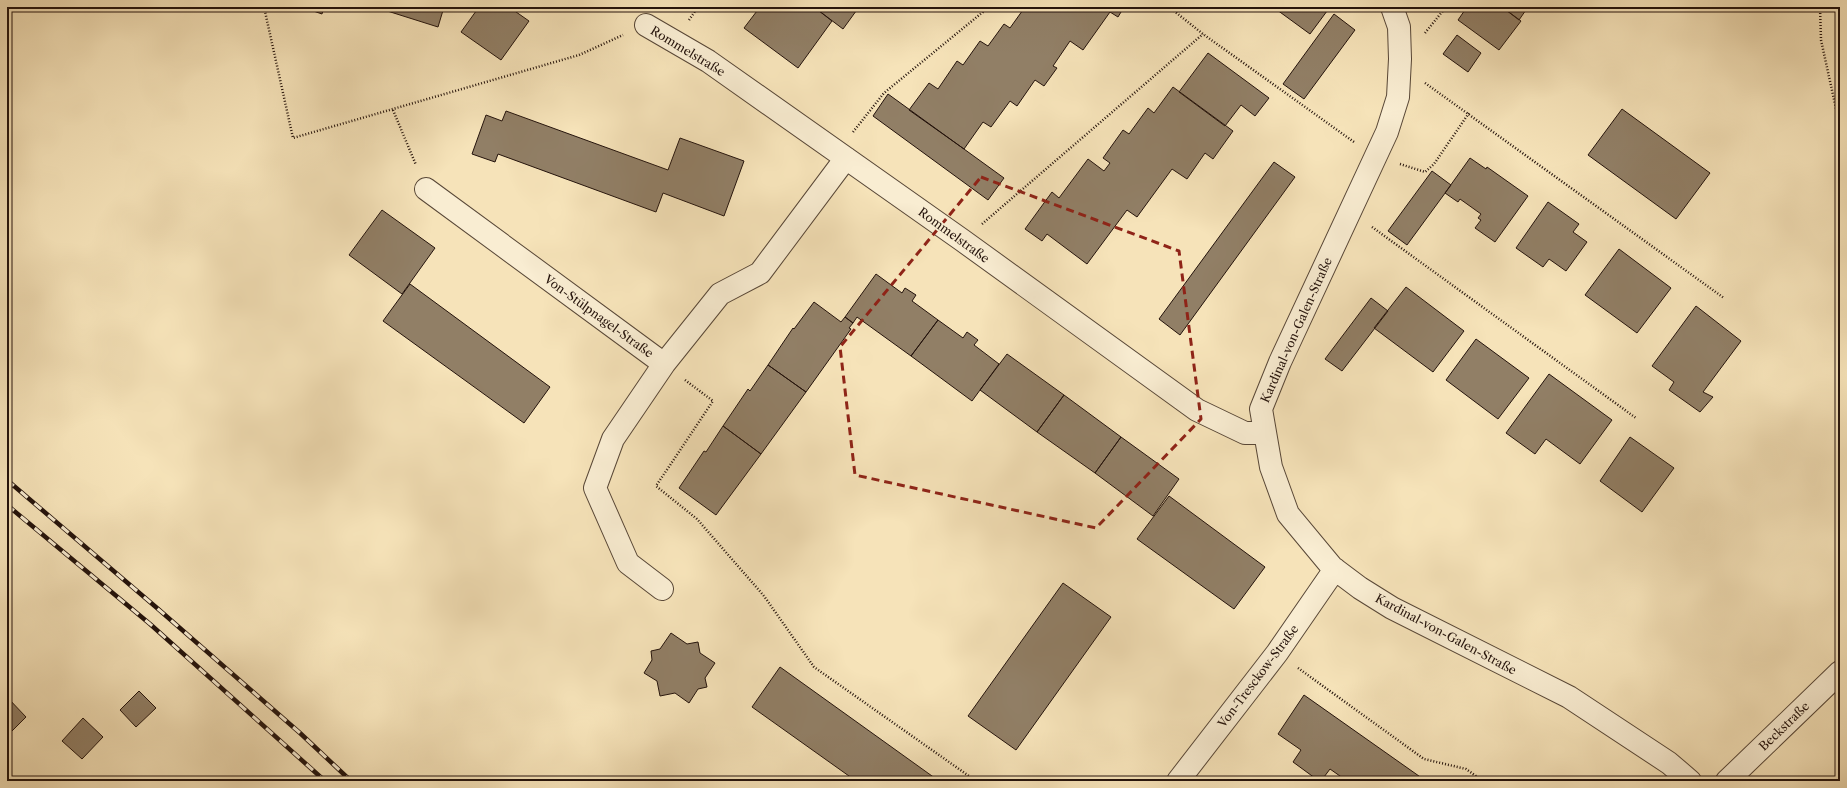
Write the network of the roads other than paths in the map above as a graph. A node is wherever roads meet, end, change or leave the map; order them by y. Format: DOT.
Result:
graph roads {
  1 [pos="1392,7"];
  2 [pos="646,25"];
  3 [pos="841,155"];
  4 [pos="426,189"];
  5 [pos="664,364"];
  6 [pos="1265,433"];
  7 [pos="1335,569"];
  8 [pos="662,589"];
  9 [pos="1840,672"];
  10 [pos="1178,781"];
  11 [pos="1690,781"];
  12 [pos="1727,781"];
  1 -- 6 [label="street, Kardinal-von-Galen-Straße"];
  2 -- 3 [label="street, Rommelstraße"];
  3 -- 5 [label="street, Von-Stülpnagel-Straße"];
  3 -- 6 [label="street, Rommelstraße"];
  4 -- 5 [label="street, Von-Stülpnagel-Straße"];
  5 -- 8 [label="street"];
  6 -- 7 [label="street, Kardinal-von-Galen-Straße"];
  7 -- 10 [label="street, Von-Tresckow-Straße"];
  7 -- 11 [label="street, Kardinal-von-Galen-Straße"];
  9 -- 12 [label="street, Beckstraße"];
}
